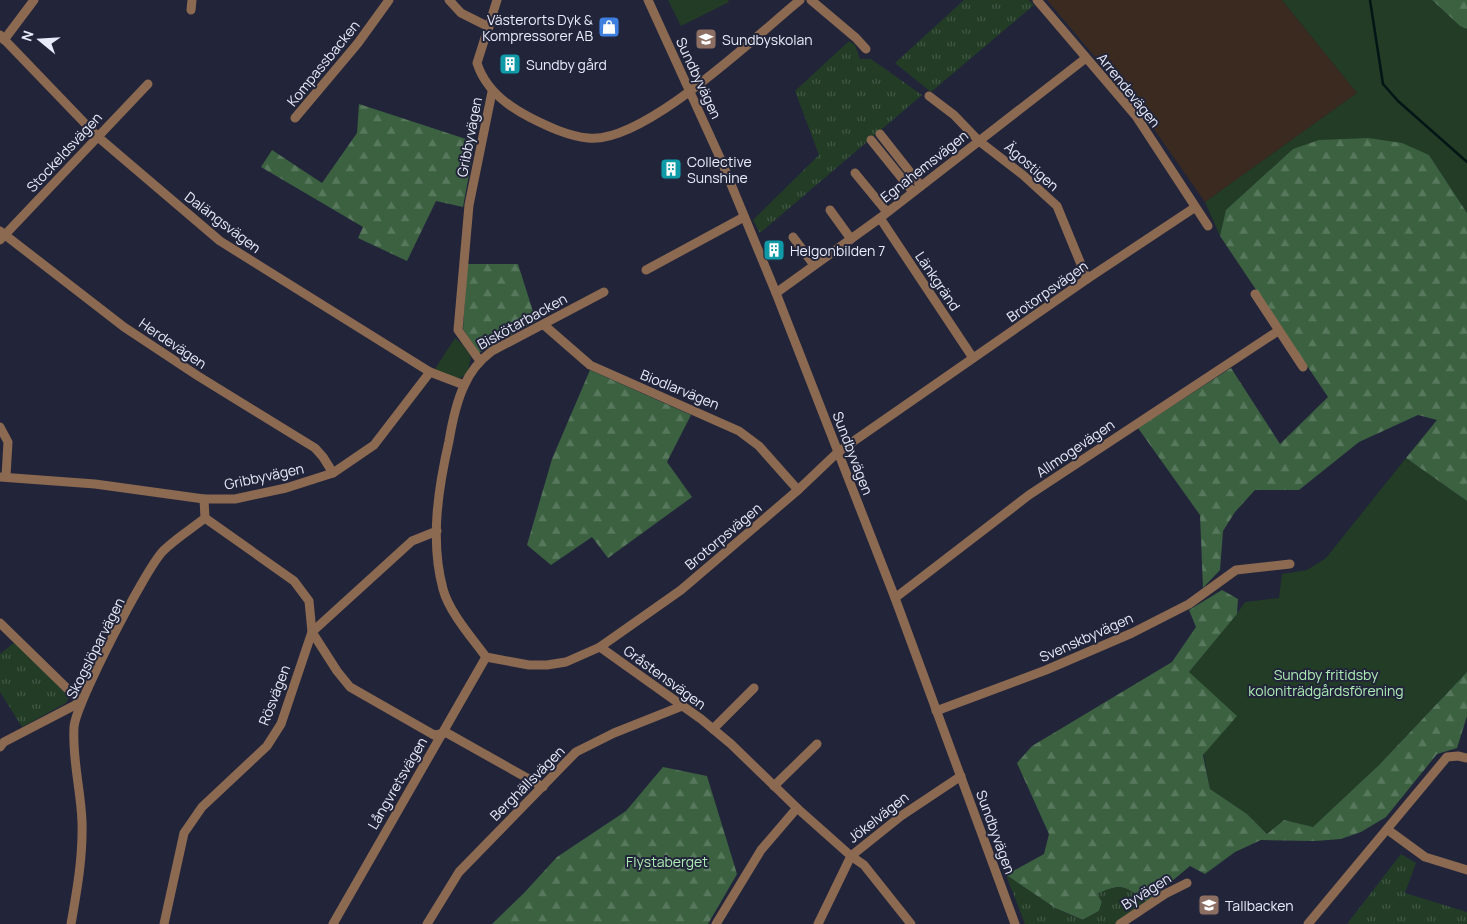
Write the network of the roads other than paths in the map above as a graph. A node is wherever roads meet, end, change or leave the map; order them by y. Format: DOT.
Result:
graph roads {
  1 [pos="34,0"];
  2 [pos="192,0"];
  3 [pos="389,0"];
  4 [pos="449,0"];
  5 [pos="497,0"];
  6 [pos="648,0"];
  7 [pos="800,0"];
  8 [pos="811,0"];
  9 [pos="1037,0"];
  10 [pos="191,10"];
  11 [pos="489,27"];
  12 [pos="2,38"];
  13 [pos="866,49"];
  14 [pos="1086,58"];
  15 [pos="148,84"];
  16 [pos="492,92"];
  17 [pos="690,93"];
  18 [pos="929,96"];
  19 [pos="295,118"];
  20 [pos="880,134"];
  21 [pos="98,137"];
  22 [pos="871,140"];
  23 [pos="980,140"];
  24 [pos="855,173"];
  25 [pos="921,186"];
  26 [pos="912,192"];
  27 [pos="1194,208"];
  28 [pos="830,210"];
  29 [pos="884,215"];
  30 [pos="744,217"];
  31 [pos="1208,226"];
  32 [pos="1,235"];
  33 [pos="793,237"];
  34 [pos="851,239"];
  35 [pos="814,265"];
  36 [pos="646,270"];
  37 [pos="1087,279"];
  38 [pos="604,292"];
  39 [pos="776,293"];
  40 [pos="1255,294"];
  41 [pos="544,325"];
  42 [pos="1278,331"];
  43 [pos="973,358"];
  44 [pos="480,361"];
  45 [pos="1303,367"];
  46 [pos="430,372"];
  47 [pos="464,385"];
  48 [pos="0,427"];
  49 [pos="838,452"];
  50 [pos="333,473"];
  51 [pos="3,477"];
  52 [pos="798,490"];
  53 [pos="204,499"];
  54 [pos="204,518"];
  55 [pos="437,531"];
  56 [pos="1290,564"];
  57 [pos="895,598"];
  58 [pos="0,622"];
  59 [pos="312,632"];
  60 [pos="600,647"];
  61 [pos="486,657"];
  62 [pos="754,688"];
  63 [pos="81,702"];
  64 [pos="682,706"];
  65 [pos="936,711"];
  66 [pos="713,729"];
  67 [pos="441,734"];
  68 [pos="817,744"];
  69 [pos="0,747"];
  70 [pos="1467,758"];
  71 [pos="961,776"];
  72 [pos="774,786"];
  73 [pos="543,787"];
  74 [pos="797,808"];
  75 [pos="1388,830"];
  76 [pos="851,856"];
  77 [pos="1467,870"];
  78 [pos="1187,883"];
  79 [pos="71,924"];
  80 [pos="164,924"];
  81 [pos="333,924"];
  82 [pos="427,924"];
  83 [pos="716,924"];
  84 [pos="818,924"];
  85 [pos="911,924"];
  86 [pos="1015,924"];
  87 [pos="1120,924"];
  88 [pos="1308,924"];
  1 -- 12 [label="street"];
  2 -- 10 [label="street"];
  3 -- 19 [label="street, Kompassbacken"];
  4 -- 11 [label="street"];
  5 -- 11 [label="street"];
  6 -- 17 [label="street, Sundbyvägen"];
  7 -- 17 [label="street"];
  8 -- 13 [label="street"];
  9 -- 14 [label="street, Arrendevägen"];
  11 -- 16 [label="street"];
  12 -- 21 [label="street, Dalängsvägen"];
  14 -- 23 [label="street, Egnahemsvägen"];
  14 -- 27 [label="street, Arrendevägen"];
  15 -- 21 [label="street, Stockeldsvägen"];
  16 -- 17 [label="street"];
  16 -- 44 [label="street, Gribbyvägen"];
  17 -- 30 [label="street, Sundbyvägen"];
  18 -- 23 [label="street, Ägostigen"];
  20 -- 25 [label="street"];
  21 -- 32 [label="street, Stockeldsvägen"];
  21 -- 46 [label="street, Dalängsvägen"];
  22 -- 26 [label="street"];
  23 -- 25 [label="street, Egnahemsvägen"];
  23 -- 37 [label="street, Ägostigen"];
  24 -- 29 [label="street, Länkgränd"];
  25 -- 26 [label="street, Egnahemsvägen"];
  26 -- 29 [label="street, Egnahemsvägen"];
  27 -- 31 [label="street, Arrendevägen"];
  27 -- 37 [label="street, Brotorpsvägen"];
  28 -- 34 [label="street"];
  29 -- 34 [label="street, Egnahemsvägen"];
  29 -- 43 [label="street, Länkgränd"];
  30 -- 36 [label="street"];
  30 -- 39 [label="street, Sundbyvägen"];
  32 -- 50 [label="street, Herdevägen"];
  33 -- 35 [label="street"];
  34 -- 35 [label="street, Egnahemsvägen"];
  35 -- 39 [label="street, Egnahemsvägen"];
  37 -- 43 [label="street, Brotorpsvägen"];
  38 -- 41 [label="street, Biskötarbacken"];
  39 -- 49 [label="street, Sundbyvägen"];
  40 -- 42 [label="street"];
  41 -- 44 [label="street, Biskötarbacken"];
  41 -- 52 [label="street, Biodlarvägen"];
  42 -- 45 [label="street"];
  42 -- 57 [label="street, Allmogevägen"];
  43 -- 49 [label="street, Brotorpsvägen"];
  44 -- 47 [label="street, Biskötarbacken"];
  46 -- 47 [label="street, Dalängsvägen"];
  46 -- 50 [label="street, Gribbyvägen"];
  47 -- 55 [label="street"];
  48 -- 51 [label="street"];
  49 -- 52 [label="street, Brotorpsvägen"];
  49 -- 57 [label="street, Sundbyvägen"];
  50 -- 53 [label="street, Gribbyvägen"];
  51 -- 53 [label="street, Gribbyvägen"];
  52 -- 60 [label="street, Brotorpsvägen"];
  53 -- 54 [label="street"];
  54 -- 59 [label="street"];
  54 -- 63 [label="street, Skogslöparvägen"];
  55 -- 59 [label="street, Rösvägen"];
  55 -- 61 [label="street"];
  56 -- 65 [label="street, Svenskbyvägen"];
  57 -- 65 [label="street, Sundbyvägen"];
  58 -- 63 [label="street"];
  59 -- 67 [label="street"];
  59 -- 80 [label="street, Rösvägen"];
  60 -- 61 [label="street, Brotorpsvägen"];
  60 -- 64 [label="street, Gråstensvägen"];
  61 -- 67 [label="street, Långvretsvägen"];
  62 -- 66 [label="street"];
  63 -- 69 [label="street"];
  63 -- 79 [label="street, Skogslöparvägen"];
  64 -- 66 [label="street, Gråstensvägen"];
  64 -- 73 [label="street, Berghällsvägen"];
  65 -- 71 [label="street, Sundbyvägen"];
  66 -- 72 [label="street, Gråstensvägen"];
  67 -- 73 [label="street"];
  67 -- 81 [label="street, Långvretsvägen"];
  68 -- 72 [label="street"];
  70 -- 75 [label="street"];
  71 -- 76 [label="street, Jökelvägen"];
  71 -- 86 [label="street, Sundbyvägen"];
  72 -- 74 [label="street, Gråstensvägen"];
  73 -- 82 [label="street, Berghällsvägen"];
  74 -- 76 [label="street, Gråstensvägen"];
  74 -- 83 [label="street"];
  75 -- 77 [label="street"];
  75 -- 88 [label="street"];
  76 -- 84 [label="street, Jökelvägen"];
  76 -- 85 [label="street, Gråstensvägen"];
  78 -- 87 [label="street, Byvägen"];
}
